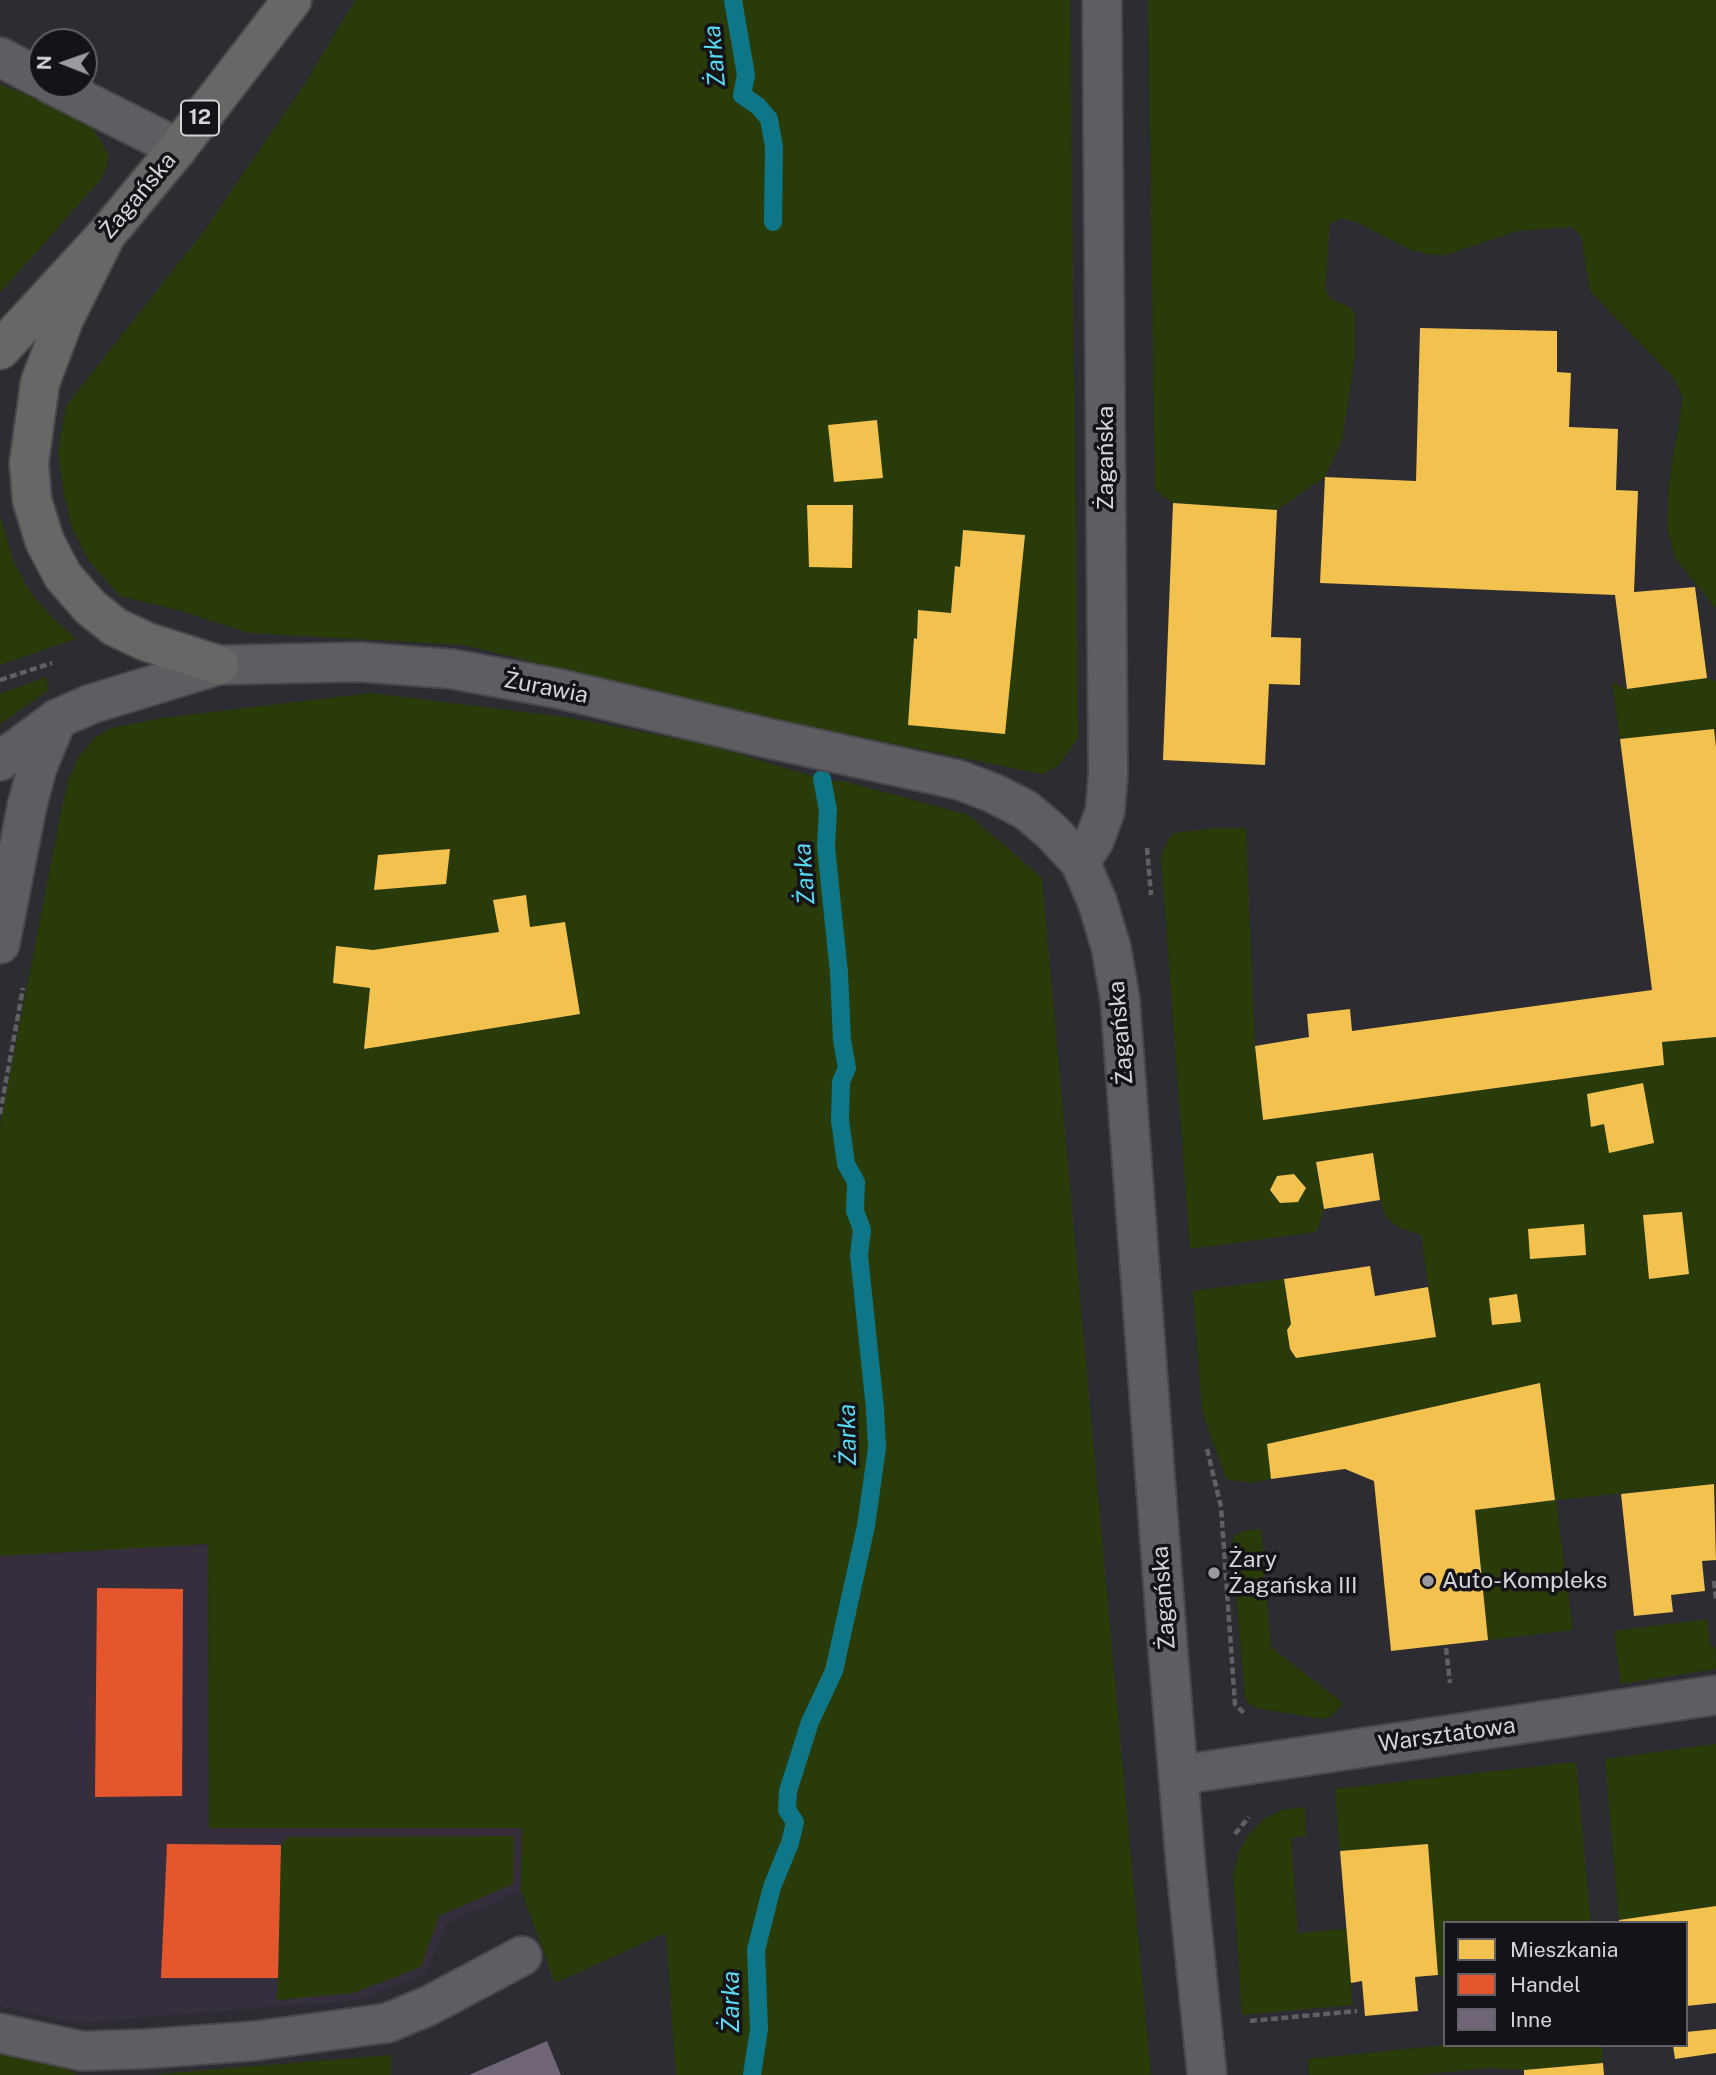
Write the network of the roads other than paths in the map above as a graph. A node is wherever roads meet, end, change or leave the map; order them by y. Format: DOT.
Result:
graph roads {
  1 [pos="292,0"];
  2 [pos="1102,0"];
  3 [pos="0,57"];
  4 [pos="28,72"];
  5 [pos="79,98"];
  6 [pos="178,148"];
  7 [pos="106,235"];
  8 [pos="0,350"];
  9 [pos="219,665"];
  10 [pos="57,719"];
  11 [pos="0,761"];
  12 [pos="1080,862"];
  13 [pos="0,944"];
  14 [pos="1716,1695"];
  15 [pos="1178,1775"];
  16 [pos="522,1956"];
  17 [pos="0,2033"];
  18 [pos="1207,2075"];
  1 -- 6 [label="main road, Żagańska / 12"];
  2 -- 12 [label="street, Żagańska"];
  3 -- 4 [label="street"];
  5 -- 6 [label="street"];
  6 -- 7 [label="main road, Żagańska / 12"];
  7 -- 8 [label="main road, Żagańska / 12"];
  7 -- 9 [label="main road"];
  9 -- 10 [label="street, Żurawia"];
  9 -- 12 [label="street, Żurawia"];
  10 -- 11 [label="street, Żurawia"];
  10 -- 13 [label="street"];
  12 -- 15 [label="street, Żagańska"];
  14 -- 15 [label="street, Warsztatowa"];
  15 -- 18 [label="street, Żagańska"];
  16 -- 17 [label="street"];
}
